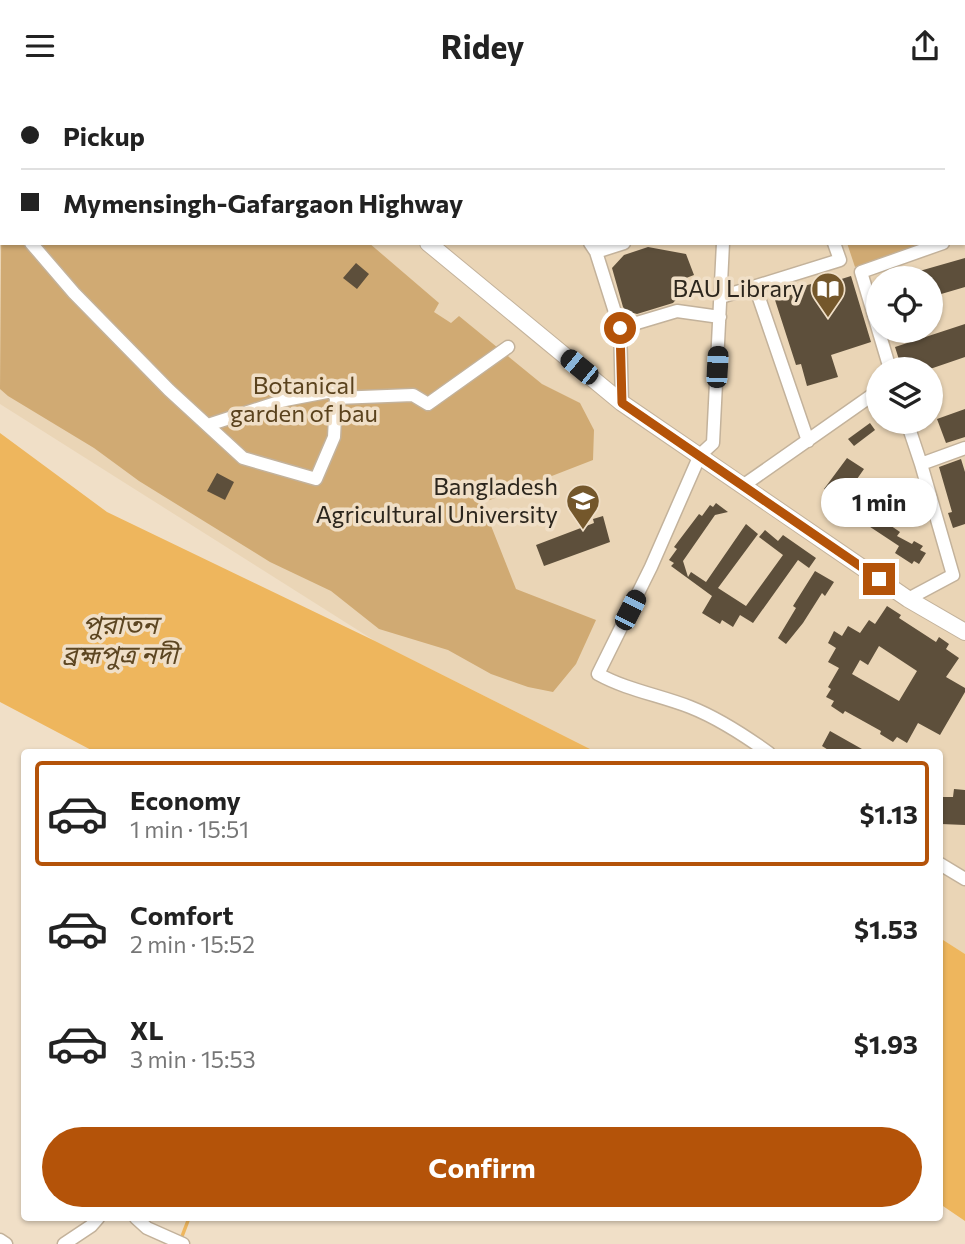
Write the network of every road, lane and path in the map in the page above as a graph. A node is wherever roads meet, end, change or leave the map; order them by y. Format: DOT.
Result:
graph roads {
  1 [pos="34,245"];
  2 [pos="430,245"];
  3 [pos="612,245"];
  4 [pos="723,245"];
  5 [pos="835,245"];
  6 [pos="937,245"];
  7 [pos="593,248"];
  8 [pos="764,284"];
  9 [pos="721,297"];
  10 [pos="720,317"];
  11 [pos="620,328"];
  12 [pos="508,347"];
  13 [pos="886,357"];
  14 [pos="336,398"];
  15 [pos="866,400"];
  16 [pos="622,403"];
  17 [pos="208,425"];
  18 [pos="911,434"];
  19 [pos="808,441"];
  20 [pos="965,448"];
  21 [pos="700,454"];
  22 [pos="921,464"];
  23 [pos="744,485"];
  24 [pos="908,599"];
  25 [pos="965,632"];
  26 [pos="763,749"];
  27 [pos="943,866"];
  28 [pos="965,879"];
  29 [pos="95,1221"];
  30 [pos="139,1221"];
  31 [pos="0,1240"];
  32 [pos="6,1244"];
  33 [pos="64,1244"];
  34 [pos="183,1244"];
  1 -- 17 [label="street"];
  2 -- 16 [label="main road"];
  3 -- 7 [label="street"];
  4 -- 9 [label="street"];
  5 -- 8 [label="street"];
  6 -- 13 [label="street"];
  7 -- 11 [label="street"];
  8 -- 9 [label="street"];
  8 -- 19 [label="street"];
  9 -- 10 [label="street"];
  10 -- 11 [label="street"];
  10 -- 21 [label="street"];
  11 -- 16 [label="street"];
  12 -- 14 [label="street"];
  14 -- 17 [label="street"];
  14 -- 17 [label="street"];
  15 -- 19 [label="street"];
  16 -- 21 [label="main road"];
  18 -- 22 [label="street"];
  19 -- 23 [label="street"];
  20 -- 22 [label="street"];
  21 -- 23 [label="main road"];
  21 -- 26 [label="street"];
  22 -- 24 [label="street"];
  23 -- 24 [label="main road"];
  24 -- 25 [label="main road"];
  27 -- 28 [label="street"];
  29 -- 33 [label="street"];
  30 -- 34 [label="street"];
  31 -- 32 [label="street"];
}
